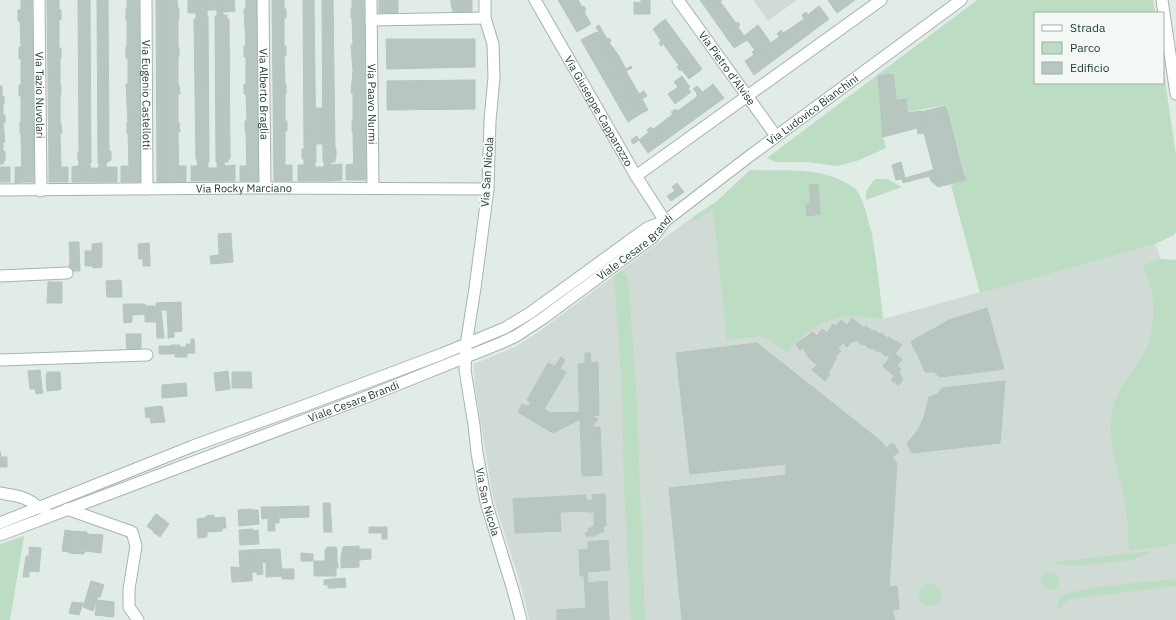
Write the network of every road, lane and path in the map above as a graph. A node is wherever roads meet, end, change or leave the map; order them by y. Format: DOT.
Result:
graph roads {
  1 [pos="39,0"];
  2 [pos="146,0"];
  3 [pos="263,0"];
  4 [pos="371,0"];
  5 [pos="485,0"];
  6 [pos="535,0"];
  7 [pos="678,0"];
  8 [pos="881,0"];
  9 [pos="961,0"];
  10 [pos="1162,0"];
  11 [pos="1164,12"];
  12 [pos="1164,13"];
  13 [pos="485,18"];
  14 [pos="371,20"];
  15 [pos="1176,94"];
  16 [pos="748,96"];
  17 [pos="776,136"];
  18 [pos="636,176"];
  19 [pos="265,188"];
  20 [pos="373,188"];
  21 [pos="147,189"];
  22 [pos="488,189"];
  23 [pos="0,190"];
  24 [pos="40,191"];
  25 [pos="665,221"];
  26 [pos="67,273"];
  27 [pos="0,276"];
  28 [pos="466,344"];
  29 [pos="147,355"];
  30 [pos="464,358"];
  31 [pos="0,360"];
  32 [pos="0,493"];
  33 [pos="39,508"];
  34 [pos="69,509"];
  35 [pos="0,523"];
  36 [pos="0,535"];
  37 [pos="138,620"];
  38 [pos="521,620"];
  1 -- 24 [label="street, Via Tazio Nuvolari"];
  2 -- 21 [label="street, Via Eugenio Castellotti"];
  3 -- 19 [label="street, Via Alberto Braglia"];
  4 -- 14 [label="street, Via Paavo Nurmi"];
  5 -- 13 [label="street, Via San Nicola"];
  6 -- 18 [label="street, Via Giuseppe Capparozzo"];
  7 -- 16 [label="street, Via Pietro d'Alvise"];
  8 -- 16 [label="street"];
  9 -- 17 [label="street, Via Ludovico Bianchini"];
  10 -- 11 [label="street"];
  12 -- 15 [label="street"];
  13 -- 14 [label="street"];
  13 -- 22 [label="street, Via San Nicola"];
  14 -- 20 [label="street, Via Paavo Nurmi"];
  16 -- 17 [label="street, Via Pietro d'Alvise"];
  16 -- 18 [label="street"];
  17 -- 25 [label="street, Via Ludovico Bianchini"];
  18 -- 25 [label="street, Via Giuseppe Capparozzo"];
  19 -- 20 [label="street, Via Rocky Marciano"];
  19 -- 21 [label="street, Via Rocky Marciano"];
  20 -- 22 [label="street, Via Rocky Marciano"];
  21 -- 24 [label="street, Via Rocky Marciano"];
  22 -- 28 [label="street, Via San Nicola"];
  23 -- 24 [label="street, Via Rocky Marciano"];
  25 -- 28 [label="street, Viale Cesare Brandi"];
  25 -- 30 [label="street, Viale Cesare Brandi"];
  26 -- 27 [label="street"];
  28 -- 30 [label="street, Via San Nicola"];
  28 -- 33 [label="street, Viale Cesare Brandi"];
  29 -- 31 [label="street"];
  30 -- 34 [label="street, Viale Cesare Brandi"];
  30 -- 38 [label="street, Via San Nicola"];
  32 -- 33 [label="street"];
  33 -- 34 [label="street"];
  33 -- 35 [label="street, Viale Cesare Brandi"];
  34 -- 36 [label="street, Viale Cesare Brandi"];
  34 -- 37 [label="street"];
}
